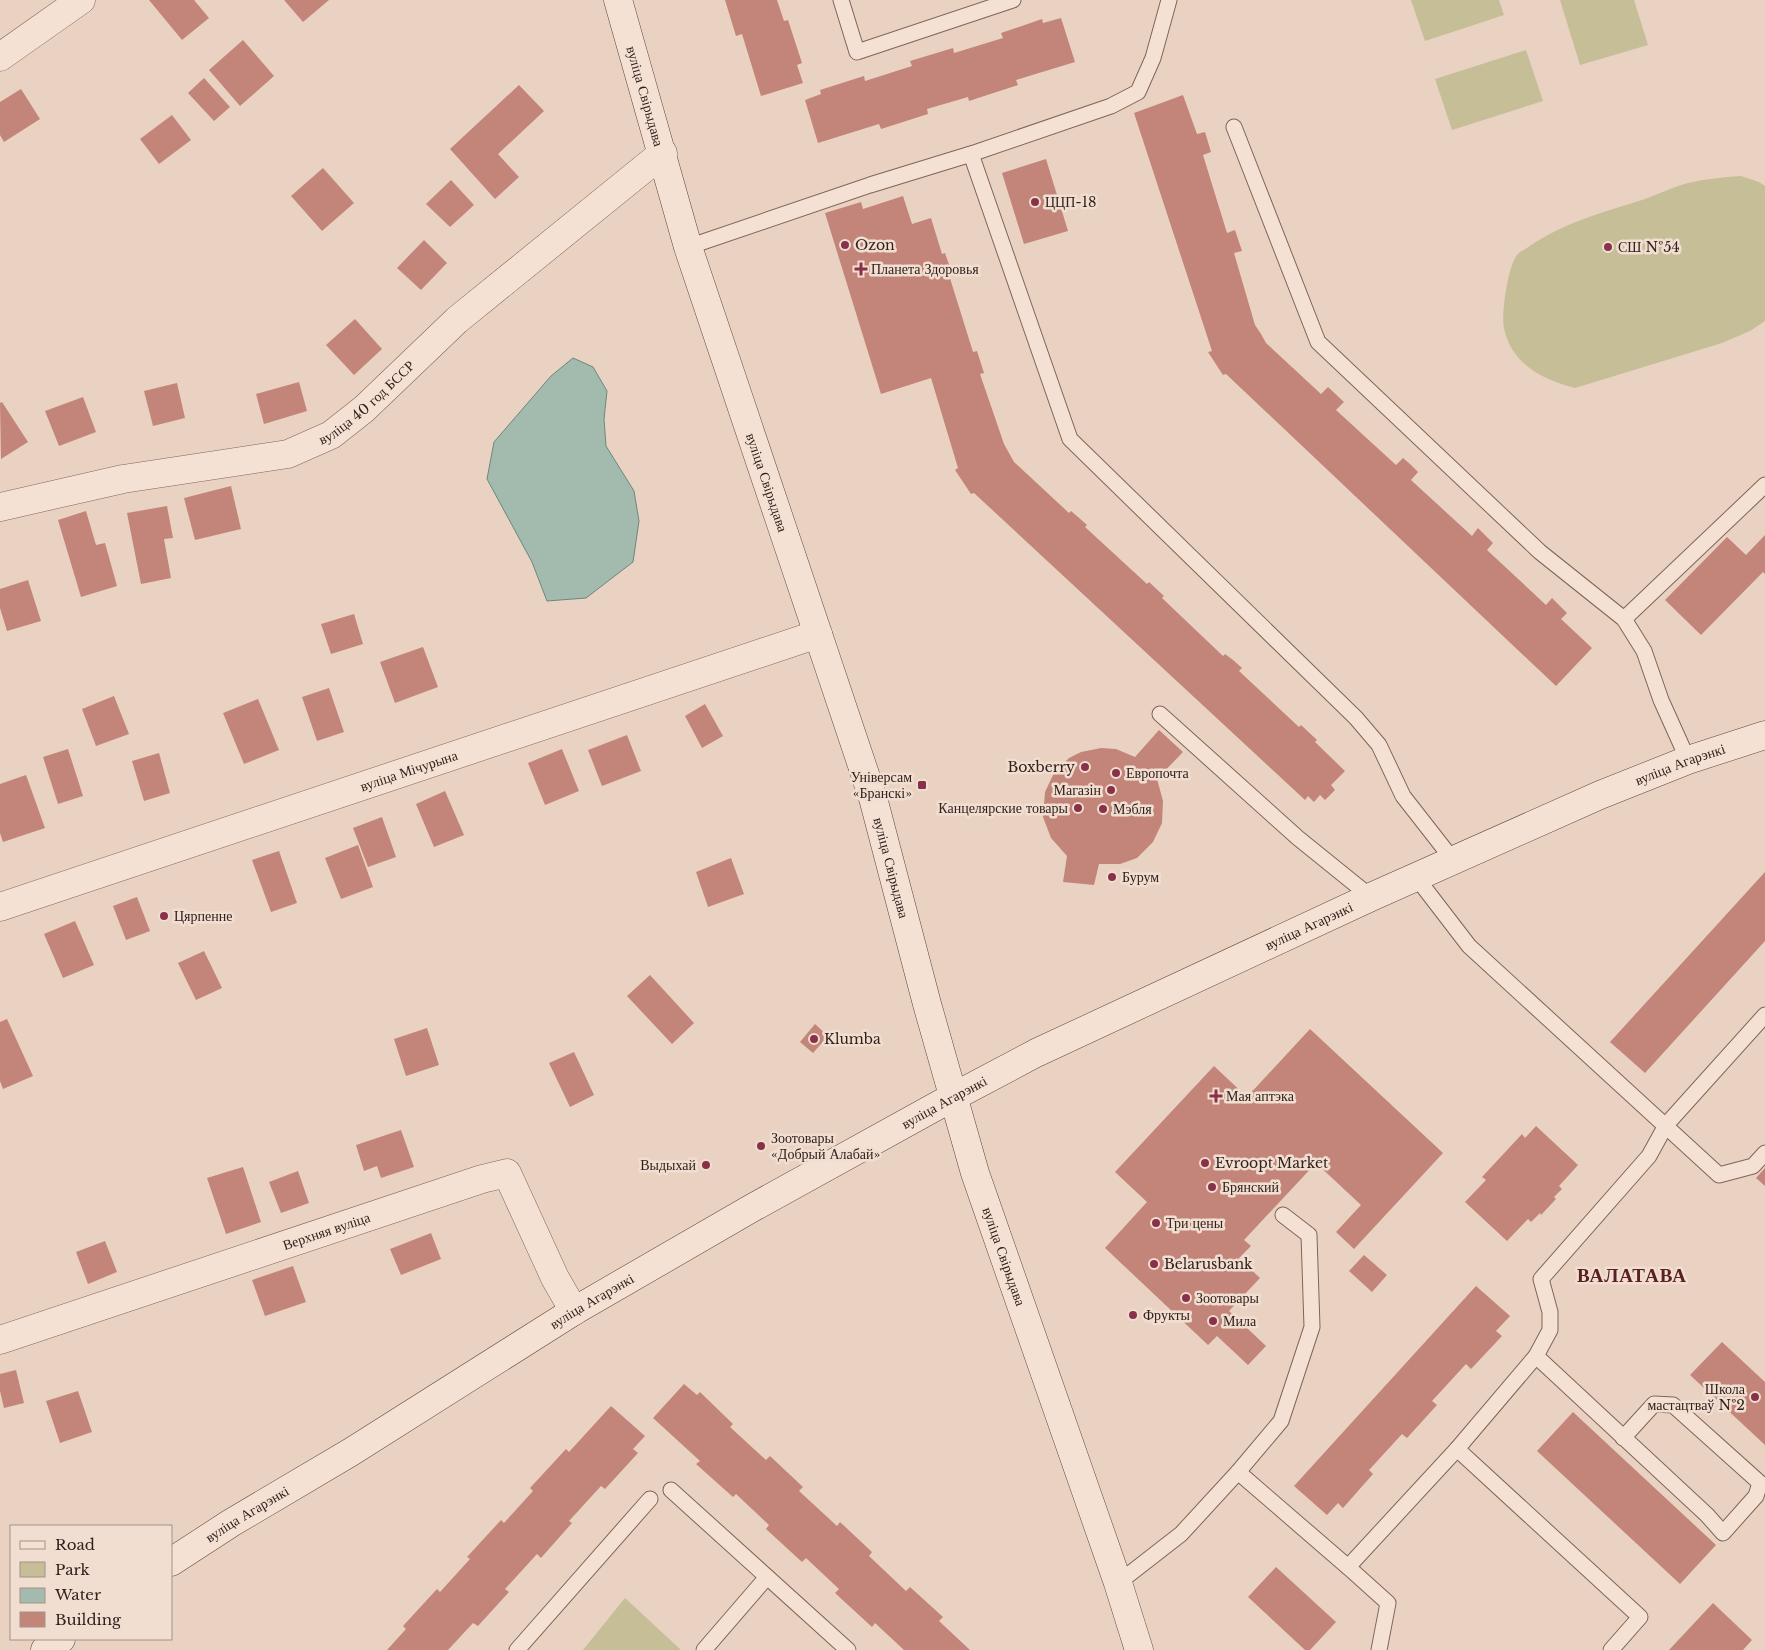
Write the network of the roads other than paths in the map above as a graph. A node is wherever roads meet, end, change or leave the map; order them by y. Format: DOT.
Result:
graph roads {
  1 [pos="81,0"];
  2 [pos="618,0"];
  3 [pos="841,0"];
  4 [pos="1013,0"];
  5 [pos="1169,0"];
  6 [pos="0,57"];
  7 [pos="1234,127"];
  8 [pos="663,153"];
  9 [pos="971,154"];
  10 [pos="688,247"];
  11 [pos="1765,485"];
  12 [pos="0,507"];
  13 [pos="1624,619"];
  14 [pos="818,634"];
  15 [pos="1160,714"];
  16 [pos="1765,735"];
  17 [pos="1688,760"];
  18 [pos="1453,860"];
  19 [pos="1416,877"];
  20 [pos="1371,897"];
  21 [pos="0,907"];
  22 [pos="1765,1015"];
  23 [pos="953,1097"];
  24 [pos="1666,1125"];
  25 [pos="1765,1152"];
  26 [pos="1283,1215"];
  27 [pos="574,1311"];
  28 [pos="0,1340"];
  29 [pos="1536,1356"];
  30 [pos="1623,1438"];
  31 [pos="1457,1448"];
  32 [pos="1238,1472"];
  33 [pos="672,1490"];
  34 [pos="650,1499"];
  35 [pos="172,1561"];
  36 [pos="1348,1567"];
  37 [pos="767,1577"];
  38 [pos="1118,1583"];
  39 [pos="60,1640"];
  40 [pos="45,1650"];
  41 [pos="517,1650"];
  42 [pos="704,1650"];
  43 [pos="848,1650"];
  44 [pos="1139,1650"];
  45 [pos="1379,1650"];
  46 [pos="1610,1650"];
  1 -- 6 [label="street"];
  2 -- 8 [label="street, вуліца Свірыдава"];
  3 -- 4 [label="lane"];
  5 -- 9 [label="lane"];
  7 -- 13 [label="lane"];
  8 -- 10 [label="street, вуліца Свірыдава"];
  8 -- 12 [label="street, вуліца 40 год БССР"];
  9 -- 10 [label="lane"];
  9 -- 18 [label="lane"];
  10 -- 14 [label="street, вуліца Свірыдава"];
  11 -- 13 [label="lane"];
  13 -- 17 [label="lane"];
  14 -- 21 [label="street, вуліца Мічурына"];
  14 -- 23 [label="street, вуліца Свірыдава"];
  15 -- 20 [label="lane"];
  16 -- 17 [label="street, вуліца Агарэнкі"];
  17 -- 18 [label="street, вуліца Агарэнкі"];
  18 -- 19 [label="street, вуліца Агарэнкі"];
  19 -- 20 [label="street, вуліца Агарэнкі"];
  19 -- 24 [label="lane"];
  20 -- 23 [label="street, вуліца Агарэнкі"];
  22 -- 24 [label="lane"];
  23 -- 27 [label="street, вуліца Агарэнкі"];
  23 -- 38 [label="street, вуліца Свірыдава"];
  24 -- 25 [label="lane"];
  24 -- 29 [label="lane"];
  26 -- 32 [label="lane"];
  27 -- 28 [label="street, Верхняя вуліца"];
  27 -- 35 [label="street, вуліца Агарэнкі"];
  29 -- 30 [label="lane"];
  29 -- 31 [label="lane"];
  30 -- 30 [label="lane"];
  31 -- 36 [label="lane"];
  31 -- 46 [label="lane"];
  32 -- 36 [label="lane"];
  32 -- 38 [label="lane"];
  33 -- 37 [label="lane"];
  34 -- 41 [label="lane"];
  36 -- 45 [label="lane"];
  37 -- 42 [label="lane"];
  37 -- 43 [label="lane"];
  38 -- 44 [label="street, вуліца Свірыдава"];
  39 -- 40 [label="street"];
}
